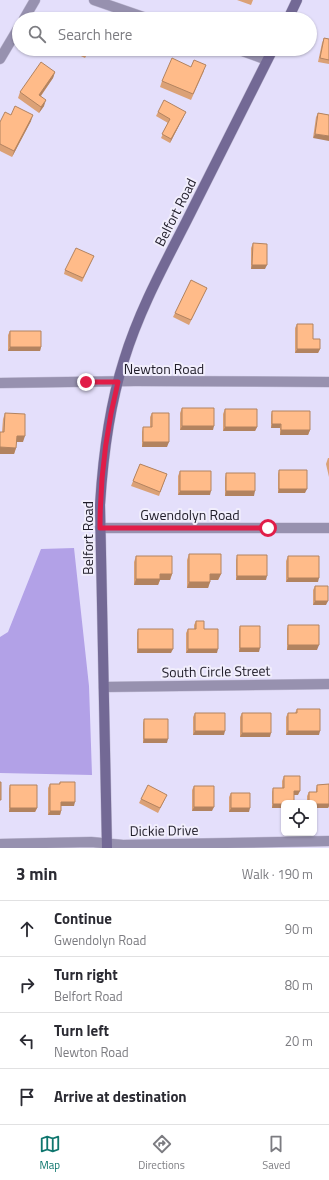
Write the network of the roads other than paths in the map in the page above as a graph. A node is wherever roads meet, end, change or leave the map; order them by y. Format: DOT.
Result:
graph roads {
  1 [pos="35,0"];
  2 [pos="94,0"];
  3 [pos="297,0"];
  4 [pos="28,12"];
  5 [pos="129,12"];
  6 [pos="291,12"];
  7 [pos="12,39"];
  8 [pos="256,56"];
  9 [pos="269,56"];
  10 [pos="0,59"];
  11 [pos="267,60"];
  12 [pos="118,382"];
  13 [pos="329,382"];
  14 [pos="0,383"];
  15 [pos="100,528"];
  16 [pos="329,528"];
  17 [pos="329,684"];
  18 [pos="104,687"];
  19 [pos="329,841"];
  20 [pos="0,844"];
  21 [pos="107,845"];
  22 [pos="268,845"];
  1 -- 4 [label="street"];
  2 -- 5 [label="street"];
  3 -- 6 [label="street"];
  7 -- 10 [label="street"];
  8 -- 11 [label="street"];
  9 -- 11 [label="street, Belfort Road"];
  11 -- 12 [label="street, Belfort Road"];
  12 -- 13 [label="street, Newton Road"];
  12 -- 14 [label="street, Newton Road"];
  12 -- 15 [label="street, Belfort Road"];
  15 -- 16 [label="street, Gwendolyn Road"];
  15 -- 18 [label="street, Belfort Road"];
  17 -- 18 [label="street, South Circle Street"];
  18 -- 21 [label="street, Belfort Road"];
  19 -- 22 [label="street, Dickie Drive"];
  20 -- 21 [label="street, Dickie Drive"];
  21 -- 22 [label="street, Dickie Drive"];
}
